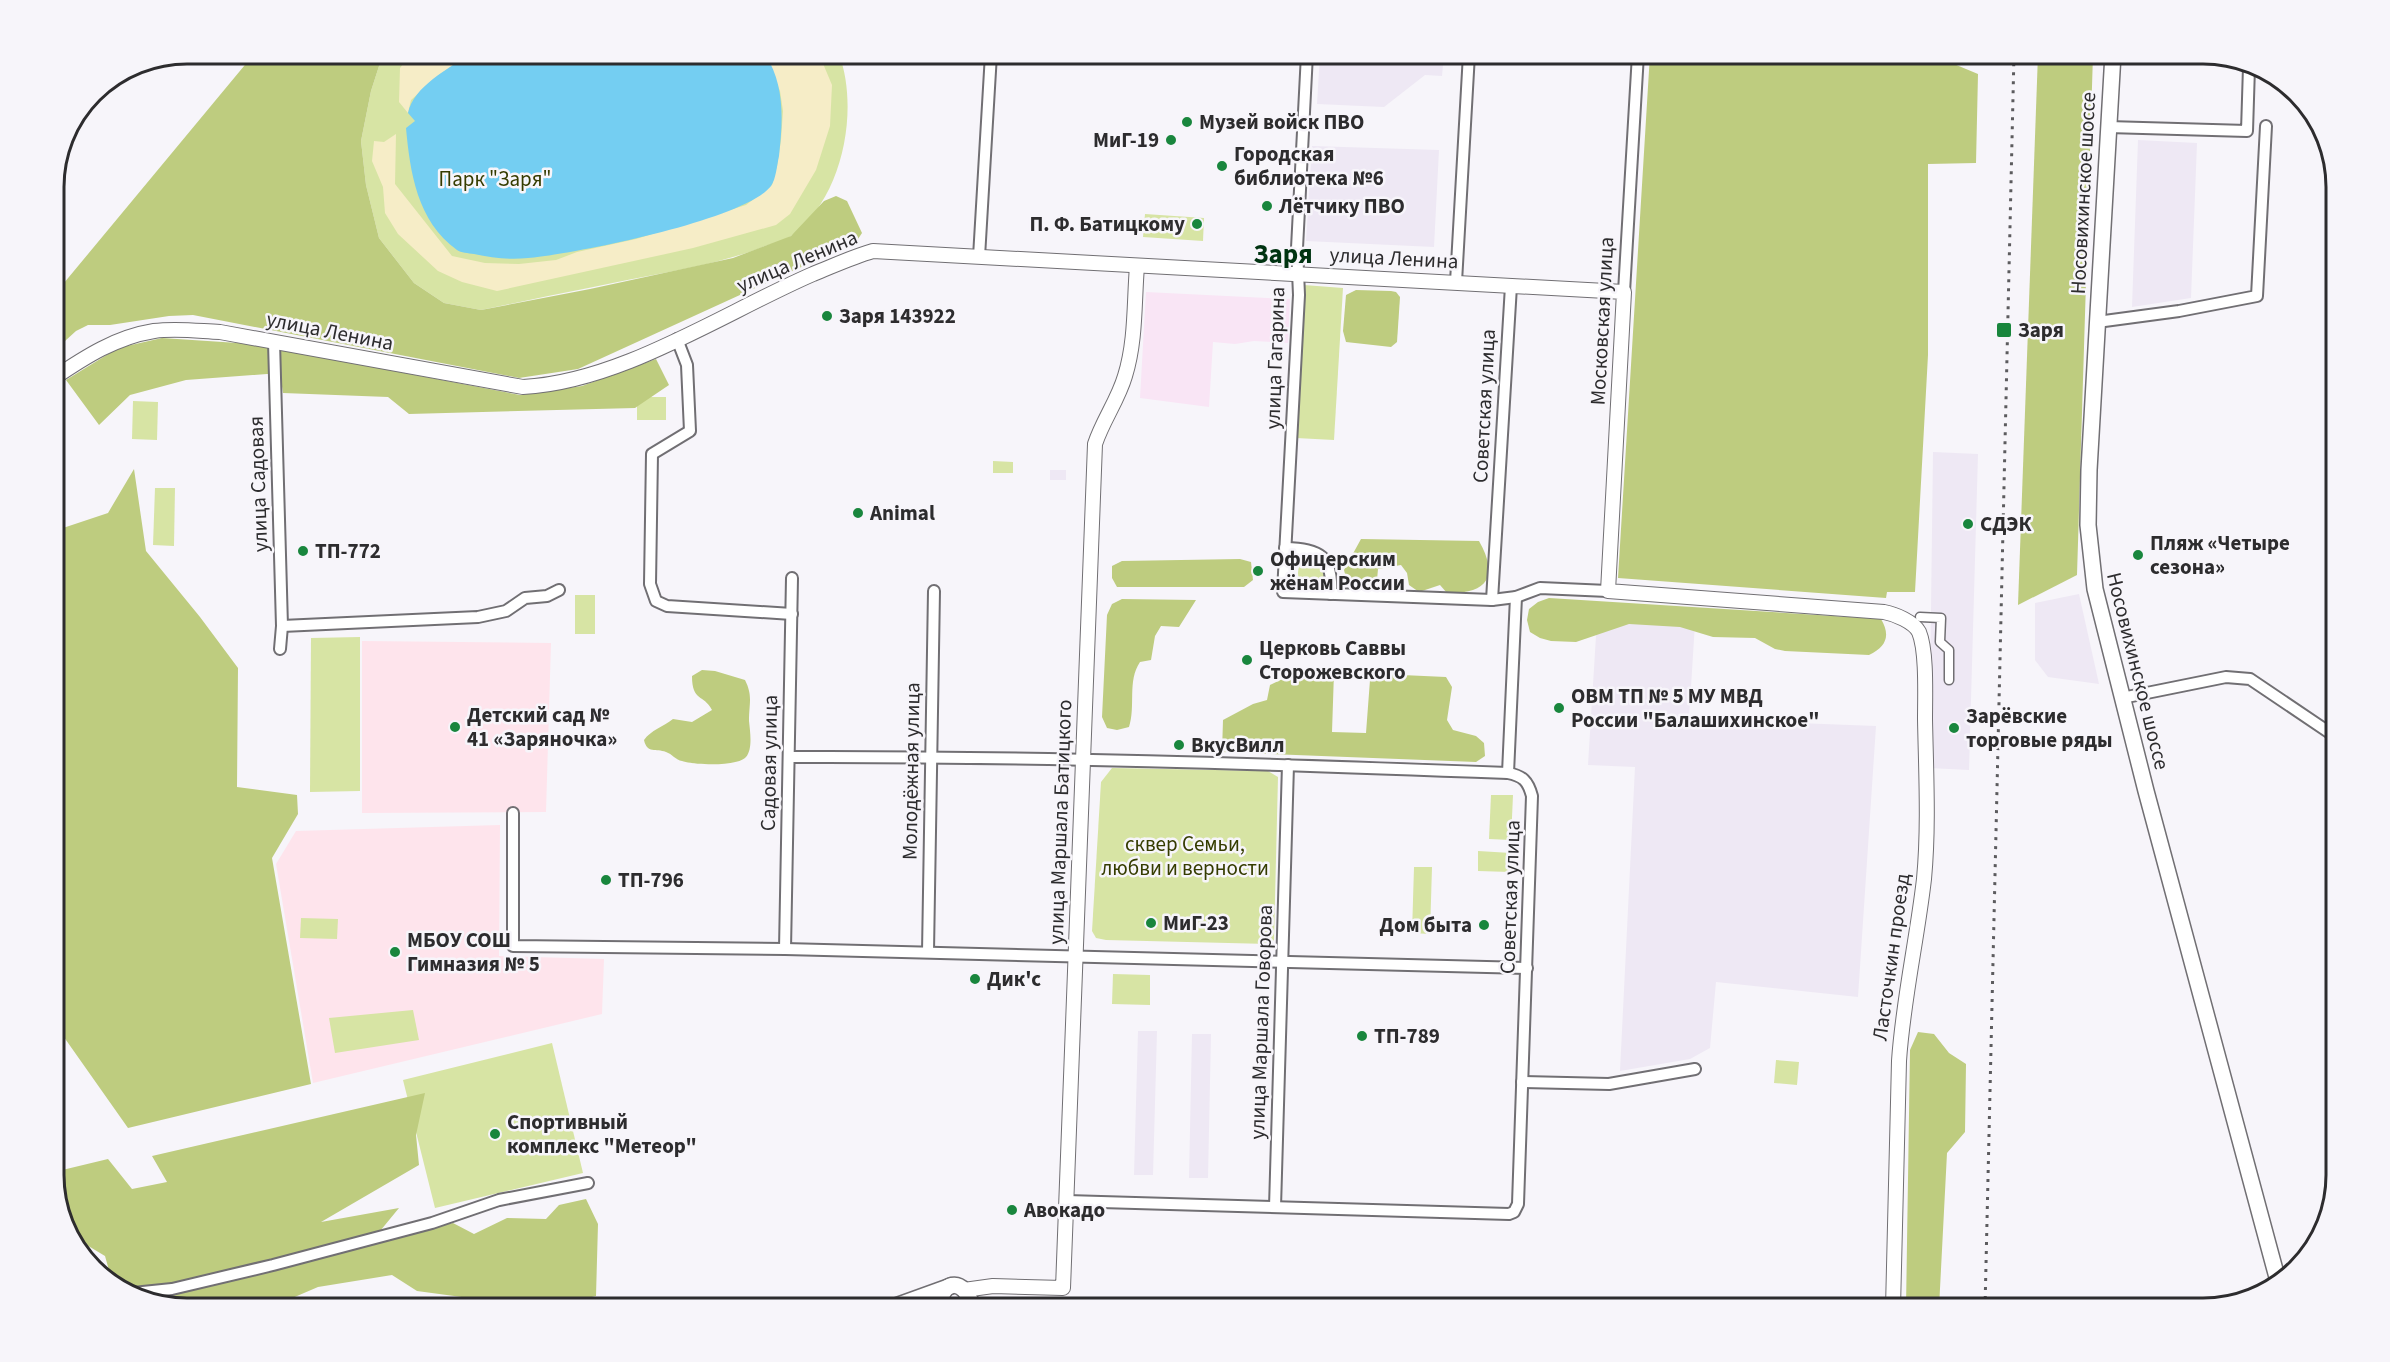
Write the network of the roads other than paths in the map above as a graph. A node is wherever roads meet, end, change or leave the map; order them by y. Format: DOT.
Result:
graph roads {
  1 [pos="990,64"];
  2 [pos="1306,64"];
  3 [pos="1468,64"];
  4 [pos="1638,64"];
  5 [pos="2112,64"];
  6 [pos="2249,74"];
  7 [pos="2266,126"];
  8 [pos="2108,127"];
  9 [pos="979,257"];
  10 [pos="1137,266"];
  11 [pos="1298,274"];
  12 [pos="1456,282"];
  13 [pos="1511,286"];
  14 [pos="1624,292"];
  15 [pos="2097,322"];
  16 [pos="677,339"];
  17 [pos="274,342"];
  18 [pos="65,371"];
  19 [pos="1285,548"];
  20 [pos="792,578"];
  21 [pos="559,590"];
  22 [pos="934,591"];
  23 [pos="1608,591"];
  24 [pos="1331,594"];
  25 [pos="1516,597"];
  26 [pos="1492,600"];
  27 [pos="792,614"];
  28 [pos="1920,617"];
  29 [pos="282,626"];
  30 [pos="280,649"];
  31 [pos="1948,680"];
  32 [pos="2122,698"];
  33 [pos="2326,730"];
  34 [pos="931,756"];
  35 [pos="789,757"];
  36 [pos="1083,760"];
  37 [pos="1288,765"];
  38 [pos="1508,773"];
  39 [pos="513,813"];
  40 [pos="785,949"];
  41 [pos="928,952"];
  42 [pos="1076,955"];
  43 [pos="1282,960"];
  44 [pos="1527,968"];
  45 [pos="1695,1069"];
  46 [pos="1522,1082"];
  47 [pos="588,1183"];
  48 [pos="1067,1201"];
  49 [pos="1275,1207"];
  50 [pos="2276,1273"];
  51 [pos="151,1291"];
  52 [pos="940,1298"];
  53 [pos="965,1298"];
  54 [pos="1893,1298"];
  1 -- 9 [label="street"];
  2 -- 11 [label="street, улица Гагарина"];
  3 -- 12 [label="street"];
  4 -- 14 [label="street, Московская улица"];
  5 -- 8 [label="main road, Носовихинское шоссе"];
  6 -- 8 [label="street"];
  7 -- 15 [label="street"];
  8 -- 15 [label="main road, Носовихинское шоссе"];
  9 -- 10 [label="street, улица Ленина"];
  9 -- 16 [label="street, улица Ленина"];
  10 -- 11 [label="street, улица Ленина"];
  10 -- 36 [label="street, улица Маршала Батицкого"];
  11 -- 12 [label="street, улица Ленина"];
  11 -- 19 [label="street, улица Гагарина"];
  12 -- 13 [label="street, улица Ленина"];
  13 -- 14 [label="street, улица Ленина"];
  13 -- 26 [label="street, Советская улица"];
  14 -- 23 [label="street, Московская улица"];
  15 -- 32 [label="main road, Носовихинское шоссе"];
  16 -- 17 [label="street, улица Ленина"];
  16 -- 27 [label="street"];
  17 -- 18 [label="street, улица Ленина"];
  17 -- 29 [label="street, улица Садовая"];
  19 -- 24 [label="street"];
  19 -- 24 [label="street, улица Гагарина"];
  20 -- 27 [label="street, Садовая улица"];
  21 -- 29 [label="street"];
  22 -- 34 [label="street, Молодёжная улица"];
  23 -- 25 [label="street"];
  23 -- 54 [label="street, Ласточкин проезд"];
  24 -- 26 [label="street"];
  25 -- 26 [label="street"];
  25 -- 38 [label="street"];
  27 -- 35 [label="street, Садовая улица"];
  28 -- 31 [label="street"];
  29 -- 30 [label="street, улица Садовая"];
  32 -- 33 [label="street"];
  32 -- 50 [label="main road, Носовихинское шоссе"];
  34 -- 35 [label="street"];
  34 -- 36 [label="street"];
  34 -- 41 [label="street, Молодёжная улица"];
  35 -- 40 [label="street, Садовая улица"];
  36 -- 37 [label="street"];
  36 -- 42 [label="street, улица Маршала Батицкого"];
  37 -- 38 [label="street"];
  37 -- 43 [label="street, улица Маршала Говорова"];
  38 -- 44 [label="street, Советская улица"];
  39 -- 40 [label="street"];
  40 -- 41 [label="street"];
  41 -- 42 [label="street"];
  42 -- 43 [label="street"];
  42 -- 48 [label="street, улица Маршала Батицкого"];
  43 -- 44 [label="street"];
  43 -- 49 [label="street, улица Маршала Говорова"];
  44 -- 46 [label="street, Советская улица"];
  45 -- 46 [label="street"];
  46 -- 49 [label="street, Советская улица"];
  47 -- 51 [label="street"];
  48 -- 49 [label="street"];
  48 -- 53 [label="street, улица Маршала Батицкого"];
  52 -- 53 [label="main road"];
}
